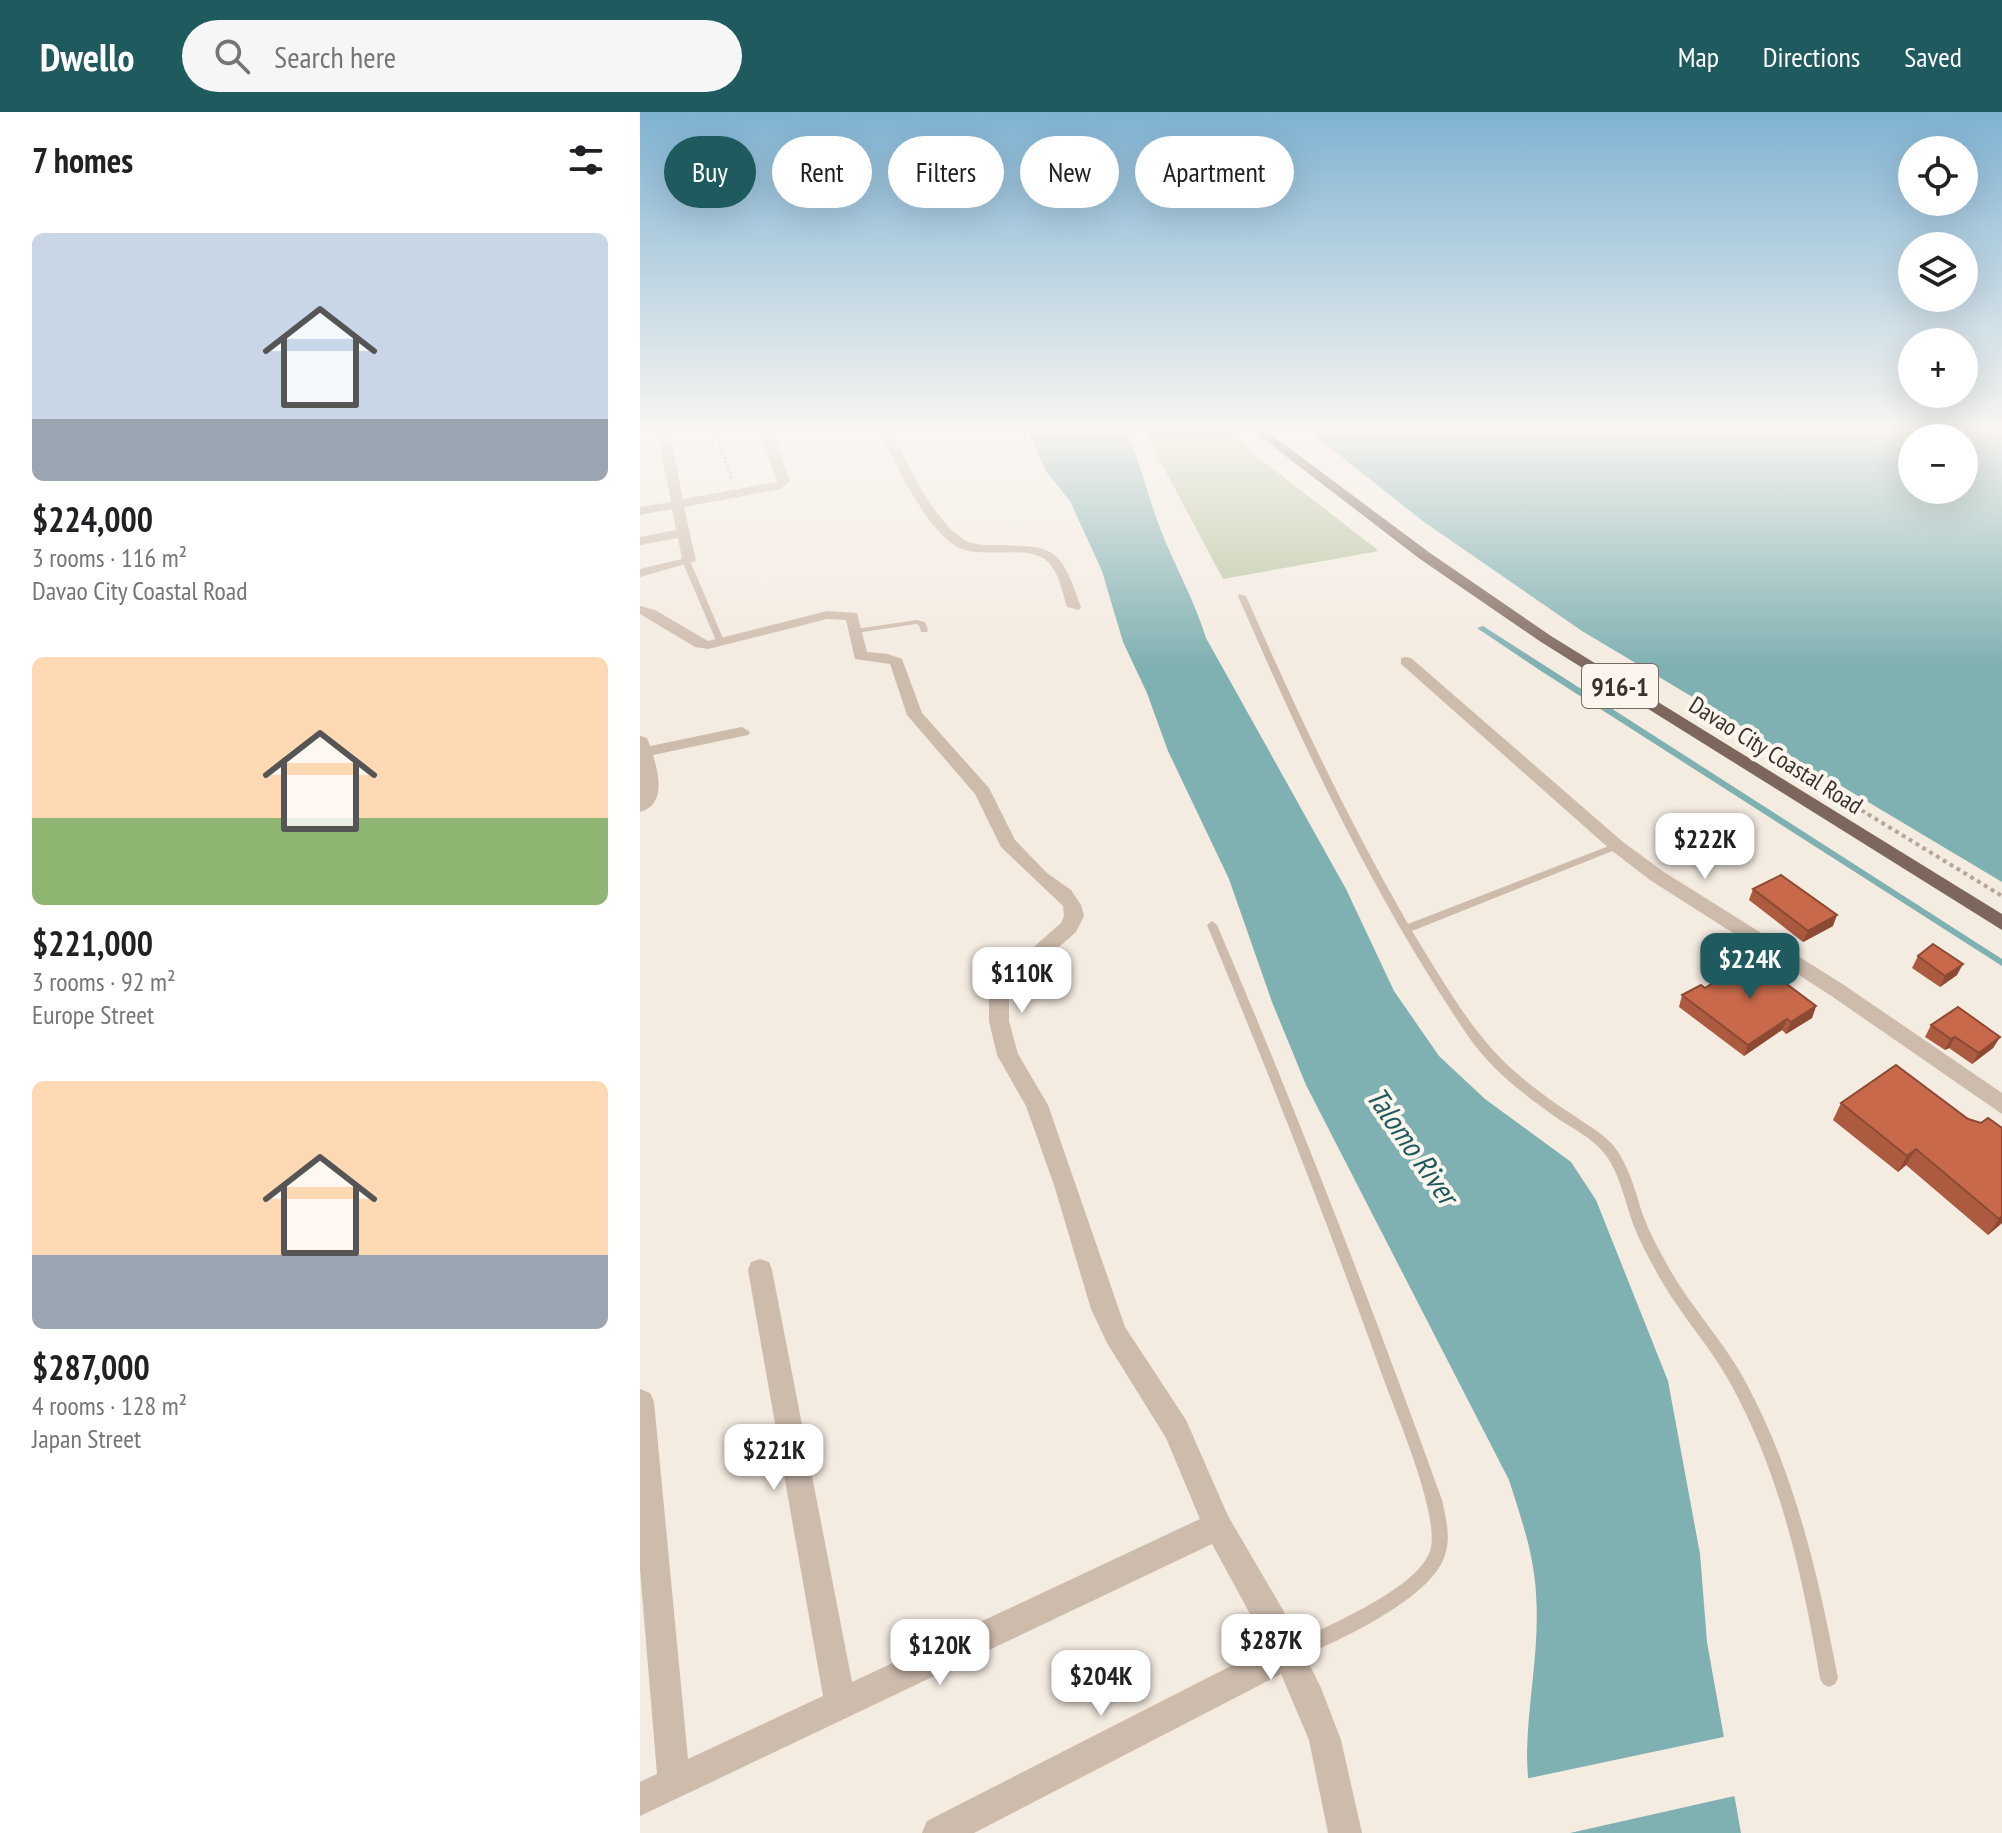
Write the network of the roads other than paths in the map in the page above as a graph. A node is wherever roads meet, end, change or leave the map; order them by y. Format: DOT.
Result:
graph roads {
  1 [pos="663,507"];
  2 [pos="677,507"];
  3 [pos="930,507"];
  4 [pos="1359,507"];
  5 [pos="640,511"];
  6 [pos="683,533"];
  7 [pos="640,541"];
  8 [pos="687,563"];
  9 [pos="640,573"];
  10 [pos="1242,596"];
  11 [pos="1074,607"];
  12 [pos="640,610"];
  13 [pos="924,630"];
  14 [pos="856,631"];
  15 [pos="721,643"];
  16 [pos="1406,661"];
  17 [pos="742,732"];
  18 [pos="642,746"];
  19 [pos="640,807"];
  20 [pos="1617,846"];
  21 [pos="2002,923"];
  22 [pos="1212,925"];
  23 [pos="1407,929"];
  24 [pos="2002,1105"];
  25 [pos="760,1270"];
  26 [pos="640,1402"];
  27 [pos="1218,1526"];
  28 [pos="1289,1653"];
  29 [pos="1829,1678"];
  30 [pos="840,1704"];
  31 [pos="674,1783"];
  32 [pos="640,1799"];
  33 [pos="939,1833"];
  34 [pos="1345,1833"];
  1 -- 5 [label="street"];
  2 -- 6 [label="street"];
  3 -- 11 [label="street"];
  4 -- 21 [label="main road, Davao City Coastal Road / 916-1"];
  6 -- 7 [label="street"];
  6 -- 8 [label="street"];
  8 -- 9 [label="street"];
  8 -- 15 [label="lane"];
  10 -- 23 [label="lane"];
  12 -- 15 [label="street"];
  13 -- 14 [label="lane"];
  14 -- 15 [label="street"];
  14 -- 27 [label="street"];
  16 -- 20 [label="street"];
  17 -- 18 [label="street"];
  18 -- 19 [label="street"];
  20 -- 23 [label="lane"];
  20 -- 24 [label="street"];
  22 -- 28 [label="lane"];
  23 -- 29 [label="lane"];
  25 -- 30 [label="street"];
  26 -- 31 [label="street"];
  27 -- 28 [label="street"];
  27 -- 30 [label="street"];
  28 -- 33 [label="street"];
  28 -- 34 [label="street"];
  30 -- 31 [label="street"];
  31 -- 32 [label="street"];
}
